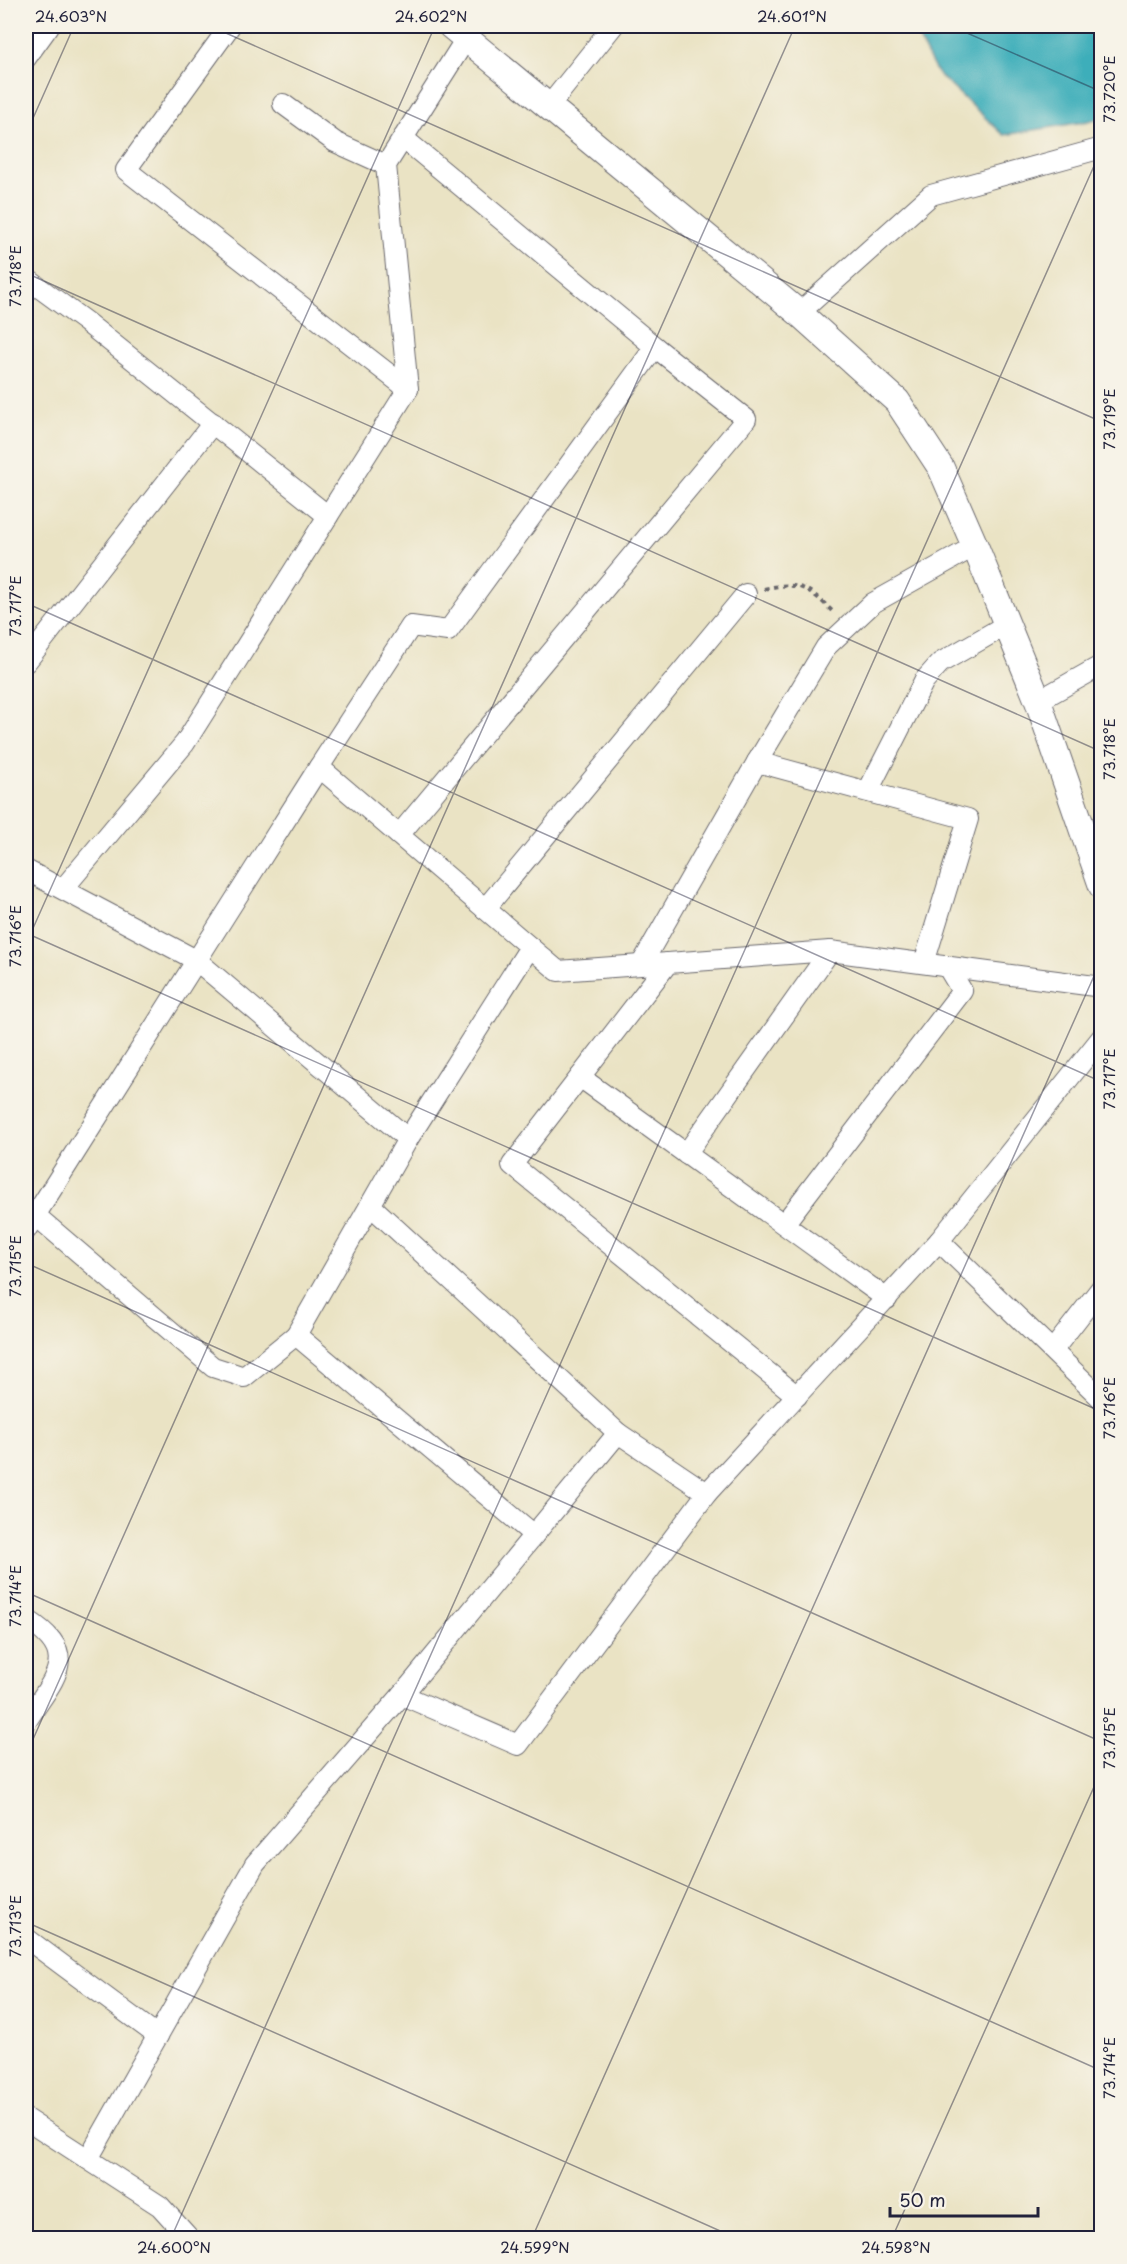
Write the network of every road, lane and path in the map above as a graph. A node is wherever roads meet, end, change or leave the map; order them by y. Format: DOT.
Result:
graph roads {
  1 [pos="50,26"];
  2 [pos="230,26"];
  3 [pos="613,26"];
  4 [pos="459,31"];
  5 [pos="26,58"];
  6 [pos="283,104"];
  7 [pos="549,106"];
  8 [pos="403,138"];
  9 [pos="1101,148"];
  10 [pos="386,165"];
  11 [pos="26,278"];
  12 [pos="799,313"];
  13 [pos="655,347"];
  14 [pos="408,389"];
  15 [pos="213,423"];
  16 [pos="328,516"];
  17 [pos="975,546"];
  18 [pos="746,594"];
  19 [pos="1006,625"];
  20 [pos="848,627"];
  21 [pos="26,662"];
  22 [pos="1101,666"];
  23 [pos="1038,700"];
  24 [pos="757,762"];
  25 [pos="319,767"];
  26 [pos="868,791"];
  27 [pos="399,835"];
  28 [pos="26,870"];
  29 [pos="1101,886"];
  30 [pos="63,889"];
  31 [pos="484,909"];
  32 [pos="530,947"];
  33 [pos="830,951"];
  34 [pos="196,960"];
  35 [pos="668,963"];
  36 [pos="924,963"];
  37 [pos="641,965"];
  38 [pos="947,966"];
  39 [pos="1101,987"];
  40 [pos="1101,1037"];
  41 [pos="580,1077"];
  42 [pos="408,1139"];
  43 [pos="686,1154"];
  44 [pos="370,1205"];
  45 [pos="30,1223"];
  46 [pos="784,1224"];
  47 [pos="939,1241"];
  48 [pos="1101,1287"];
  49 [pos="886,1299"];
  50 [pos="296,1335"];
  51 [pos="1053,1350"];
  52 [pos="797,1396"];
  53 [pos="1101,1399"];
  54 [pos="618,1432"];
  55 [pos="707,1492"];
  56 [pos="534,1535"];
  57 [pos="26,1619"];
  58 [pos="402,1695"];
  59 [pos="26,1722"];
  60 [pos="26,1938"];
  61 [pos="158,2036"];
  62 [pos="26,2119"];
  63 [pos="88,2159"];
  64 [pos="189,2238"];
  1 -- 5 [label="street"];
  2 -- 14 [label="street"];
  3 -- 7 [label="street"];
  4 -- 7 [label="street"];
  4 -- 8 [label="street"];
  6 -- 10 [label="street"];
  7 -- 12 [label="street"];
  8 -- 10 [label="street"];
  8 -- 13 [label="street"];
  9 -- 12 [label="street"];
  10 -- 14 [label="street"];
  11 -- 15 [label="street"];
  12 -- 17 [label="street"];
  13 -- 25 [label="street"];
  13 -- 27 [label="street"];
  14 -- 16 [label="street"];
  15 -- 16 [label="street"];
  15 -- 21 [label="street"];
  16 -- 30 [label="street"];
  17 -- 19 [label="street"];
  17 -- 20 [label="street"];
  18 -- 20 [label="path"];
  18 -- 31 [label="street"];
  19 -- 23 [label="street"];
  19 -- 26 [label="street"];
  20 -- 24 [label="street"];
  22 -- 23 [label="street"];
  23 -- 29 [label="street"];
  24 -- 26 [label="street"];
  24 -- 37 [label="street"];
  25 -- 27 [label="street"];
  25 -- 34 [label="street"];
  26 -- 36 [label="street"];
  27 -- 31 [label="street"];
  28 -- 30 [label="street"];
  30 -- 34 [label="street"];
  31 -- 32 [label="street"];
  32 -- 37 [label="street"];
  32 -- 42 [label="street"];
  33 -- 35 [label="street"];
  33 -- 36 [label="street"];
  33 -- 43 [label="street"];
  34 -- 42 [label="street"];
  34 -- 45 [label="street"];
  35 -- 37 [label="street"];
  35 -- 41 [label="street"];
  36 -- 38 [label="street"];
  38 -- 39 [label="street"];
  38 -- 46 [label="street"];
  40 -- 47 [label="street"];
  41 -- 43 [label="street"];
  41 -- 52 [label="street"];
  42 -- 44 [label="street"];
  43 -- 46 [label="street"];
  44 -- 50 [label="street"];
  44 -- 54 [label="street"];
  45 -- 50 [label="street"];
  46 -- 49 [label="street"];
  47 -- 49 [label="street"];
  47 -- 51 [label="street"];
  48 -- 51 [label="street"];
  49 -- 52 [label="street"];
  50 -- 56 [label="street"];
  51 -- 53 [label="street"];
  52 -- 55 [label="street"];
  54 -- 55 [label="street"];
  54 -- 56 [label="street"];
  55 -- 58 [label="street"];
  56 -- 58 [label="street"];
  57 -- 59 [label="street"];
  58 -- 61 [label="street"];
  60 -- 61 [label="street"];
  61 -- 63 [label="street"];
  62 -- 63 [label="street"];
  63 -- 64 [label="street"];
}
